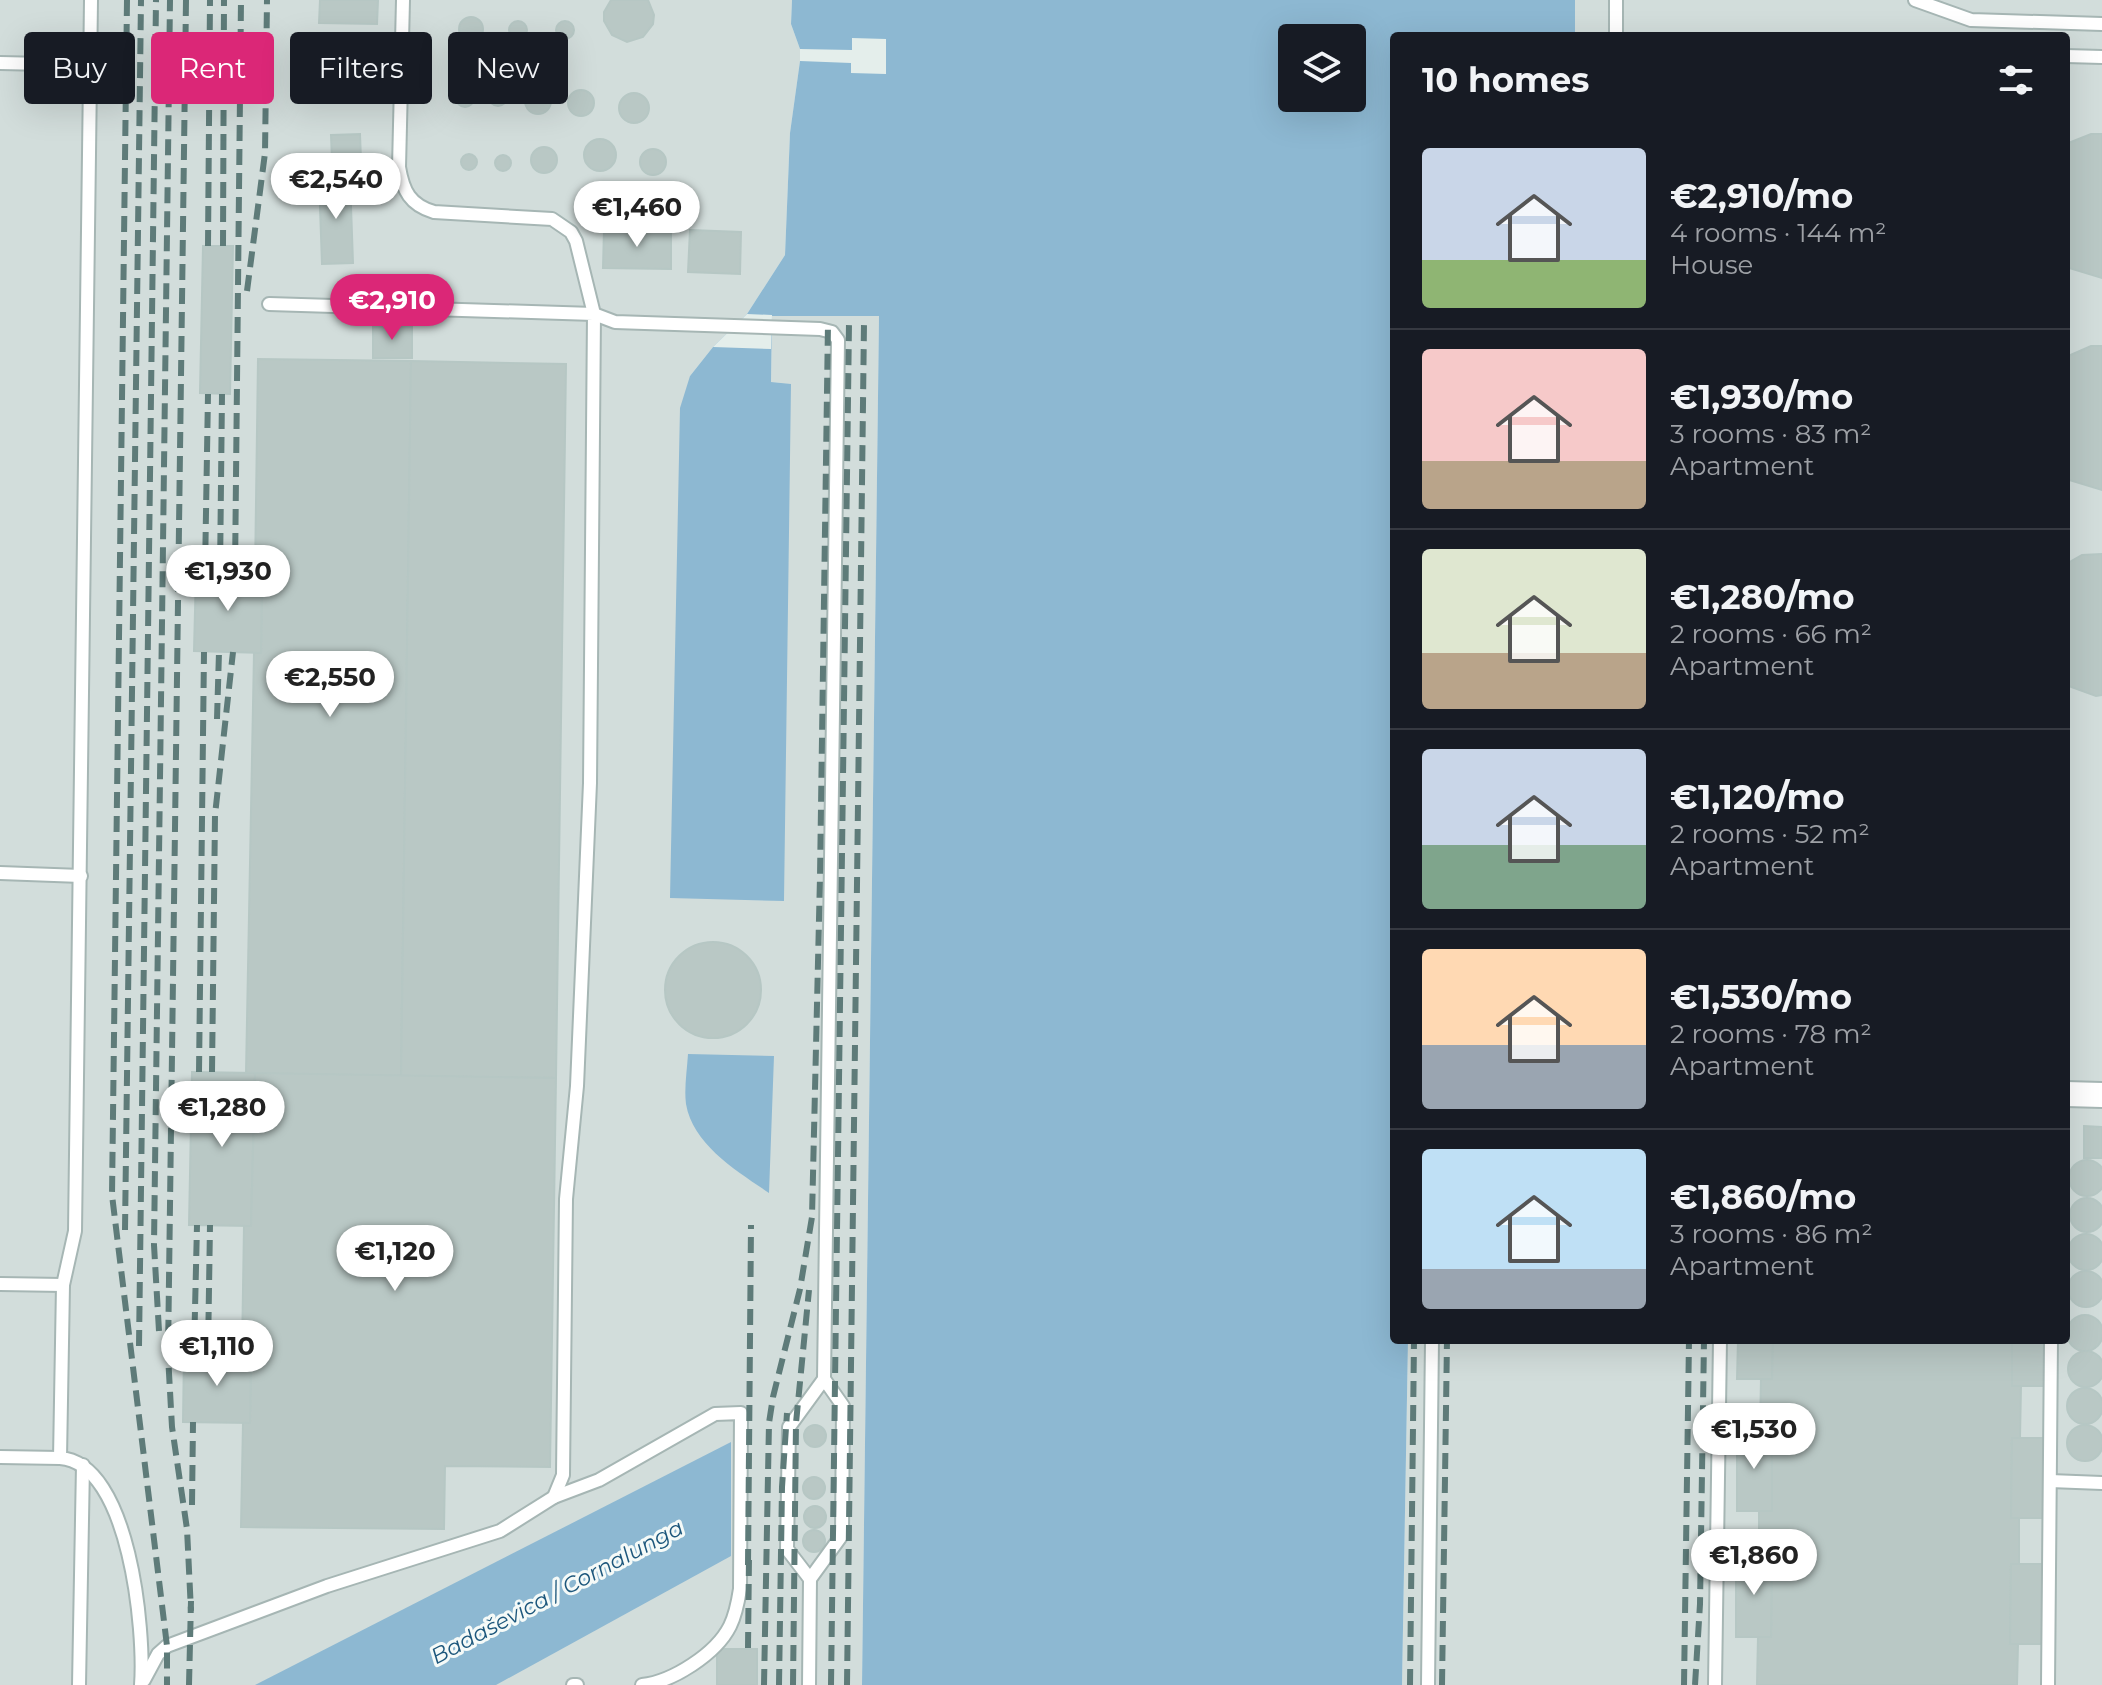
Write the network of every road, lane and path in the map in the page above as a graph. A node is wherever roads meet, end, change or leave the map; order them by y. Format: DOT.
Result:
graph roads {
  1 [pos="91,0"];
  2 [pos="403,0"];
  3 [pos="1616,0"];
  4 [pos="1915,0"];
  5 [pos="2102,24"];
  6 [pos="91,32"];
  7 [pos="1616,32"];
  8 [pos="2070,56"];
  9 [pos="2102,57"];
  10 [pos="0,63"];
  11 [pos="24,64"];
  12 [pos="91,104"];
  13 [pos="269,304"];
  14 [pos="594,314"];
  15 [pos="0,873"];
  16 [pos="81,876"];
  17 [pos="2070,1094"];
  18 [pos="2102,1095"];
  19 [pos="0,1284"];
  20 [pos="63,1285"];
  21 [pos="1432,1344"];
  22 [pos="1720,1344"];
  23 [pos="2051,1344"];
  24 [pos="824,1379"];
  25 [pos="0,1457"];
  26 [pos="60,1458"];
  27 [pos="83,1465"];
  28 [pos="2050,1481"];
  29 [pos="2102,1483"];
  30 [pos="554,1497"];
  31 [pos="810,1579"];
  32 [pos="79,1685"];
  33 [pos="142,1685"];
  34 [pos="642,1685"];
  35 [pos="809,1685"];
  36 [pos="1428,1685"];
  37 [pos="1715,1685"];
  38 [pos="2048,1685"];
  1 -- 6 [label="lane"];
  2 -- 14 [label="lane"];
  3 -- 7 [label="lane"];
  4 -- 5 [label="lane"];
  8 -- 9 [label="lane"];
  10 -- 11 [label="lane"];
  12 -- 16 [label="lane"];
  13 -- 14 [label="lane"];
  14 -- 24 [label="lane"];
  14 -- 30 [label="lane"];
  15 -- 16 [label="lane"];
  16 -- 20 [label="lane"];
  17 -- 18 [label="street"];
  19 -- 20 [label="lane"];
  20 -- 26 [label="lane"];
  21 -- 36 [label="lane"];
  22 -- 37 [label="lane"];
  23 -- 28 [label="lane"];
  24 -- 31 [label="lane"];
  24 -- 31 [label="lane"];
  25 -- 26 [label="lane"];
  26 -- 27 [label="lane"];
  27 -- 32 [label="lane"];
  27 -- 33 [label="lane"];
  28 -- 29 [label="lane"];
  28 -- 38 [label="lane"];
  30 -- 33 [label="lane"];
  30 -- 34 [label="lane"];
  31 -- 35 [label="lane"];
}
